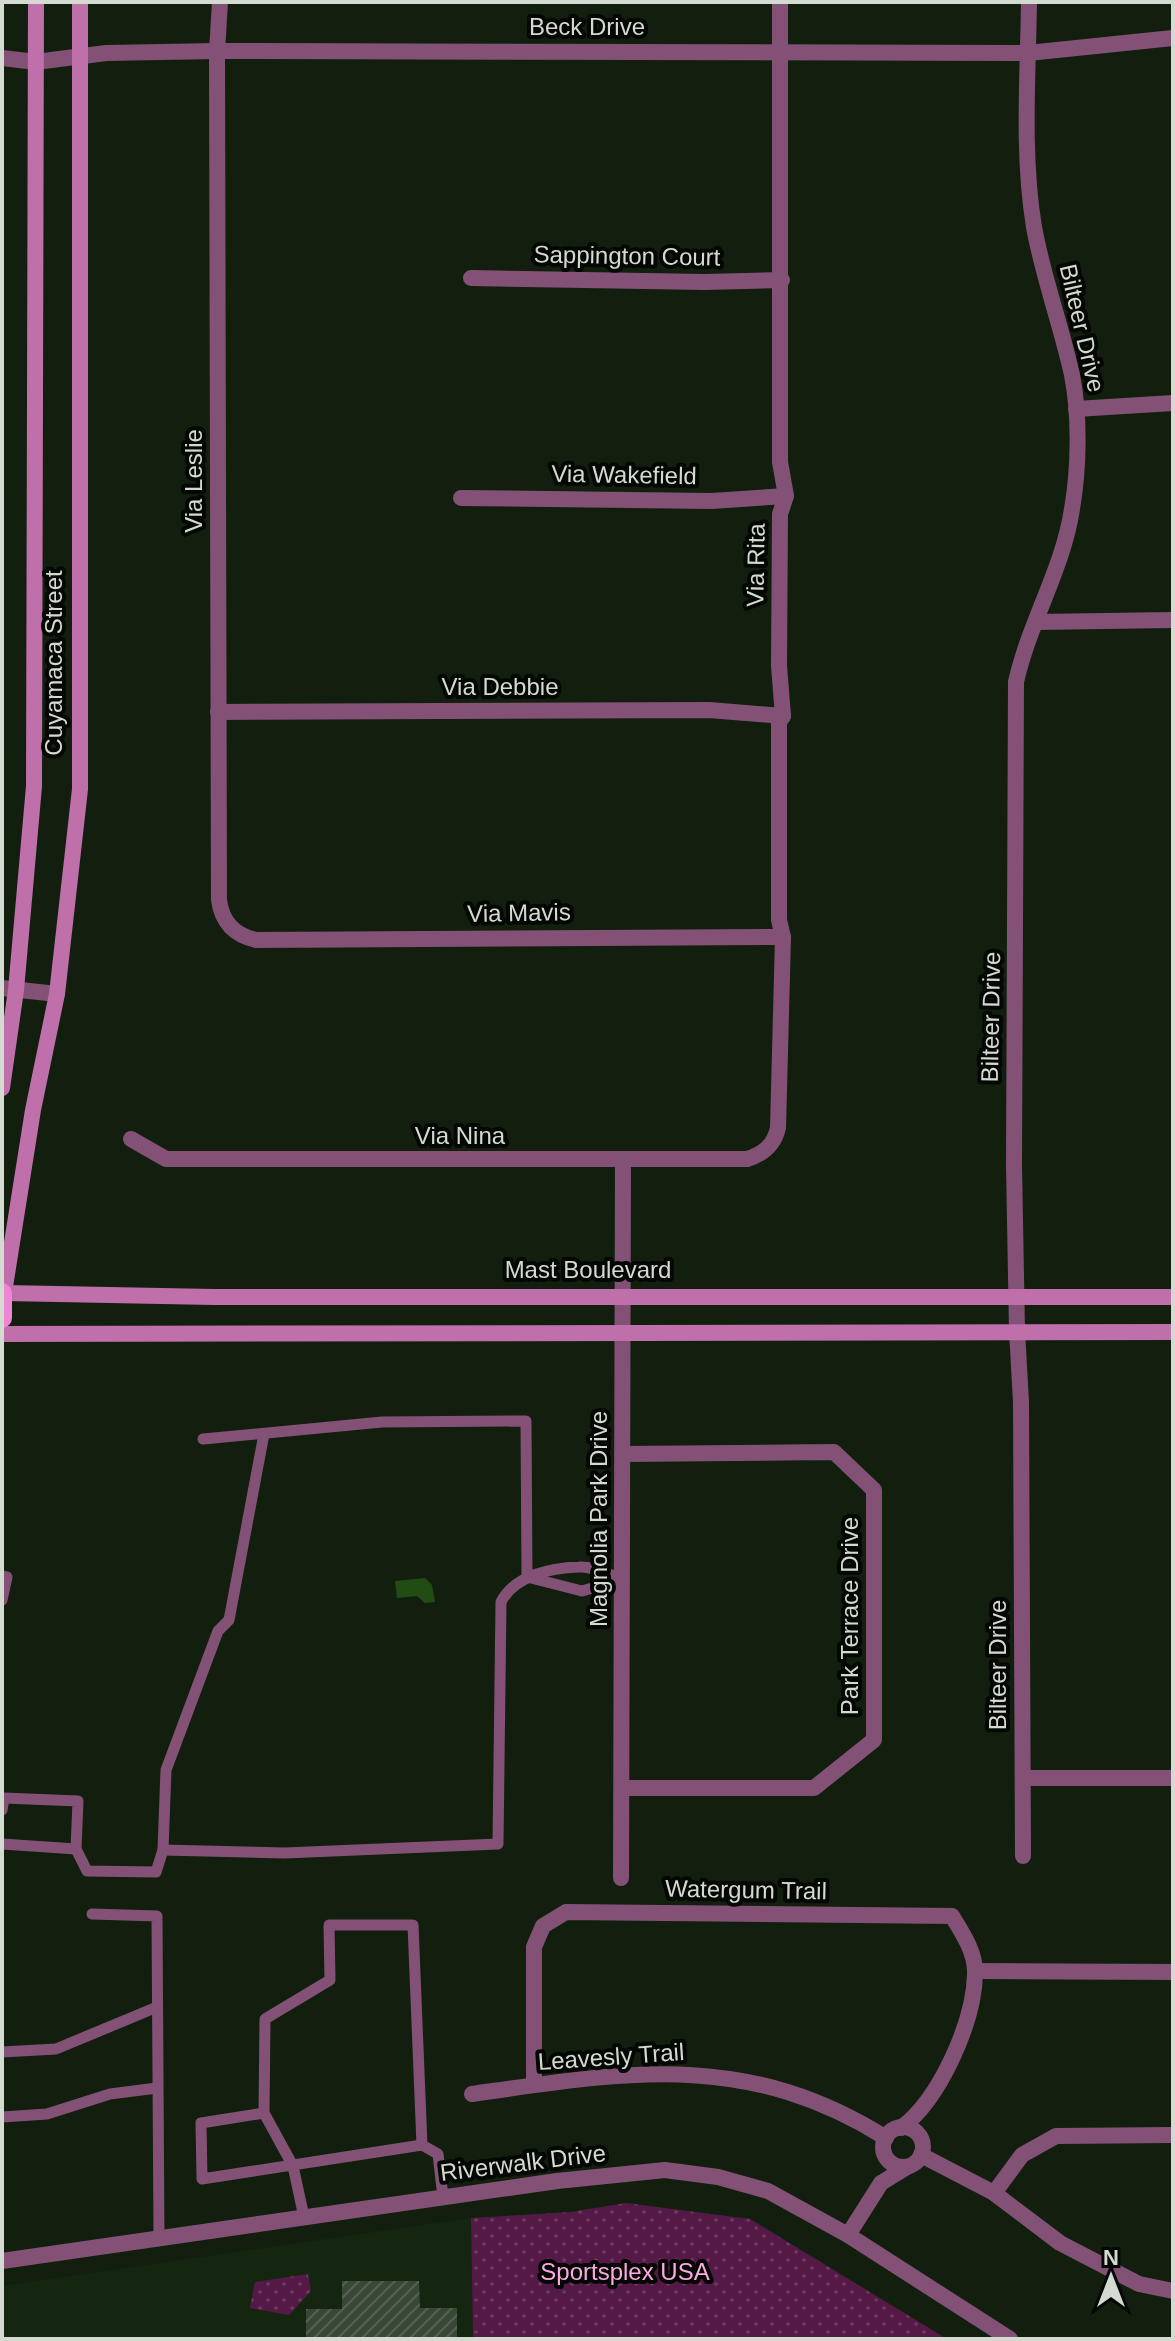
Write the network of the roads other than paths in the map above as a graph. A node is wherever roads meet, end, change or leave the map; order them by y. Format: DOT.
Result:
graph roads {
  1 [pos="36,2"];
  2 [pos="80,2"];
  3 [pos="220,2"];
  4 [pos="780,2"];
  5 [pos="1029,2"];
  6 [pos="1173,38"];
  7 [pos="217,51"];
  8 [pos="780,51"];
  9 [pos="1028,53"];
  10 [pos="2,58"];
  11 [pos="80,59"];
  12 [pos="36,62"];
  13 [pos="471,278"];
  14 [pos="782,280"];
  15 [pos="1173,403"];
  16 [pos="1076,409"];
  17 [pos="786,496"];
  18 [pos="461,498"];
  19 [pos="1173,620"];
  20 [pos="1036,622"];
  21 [pos="218,712"];
  22 [pos="783,716"];
  23 [pos="783,937"];
  24 [pos="256,940"];
  25 [pos="9,989"];
  26 [pos="57,994"];
  27 [pos="2,1088"];
  28 [pos="778,1128"];
  29 [pos="131,1139"];
  30 [pos="623,1160"];
  31 [pos="3,1293"];
  32 [pos="622,1295"];
  33 [pos="1016,1297"];
  34 [pos="1173,1297"];
  35 [pos="2,1318"];
  36 [pos="1017,1331"];
  37 [pos="622,1332"];
  38 [pos="1173,1332"];
  39 [pos="2,1334"];
  40 [pos="264,1434"];
  41 [pos="203,1439"];
  42 [pos="623,1454"];
  43 [pos="2,1576"];
  44 [pos="527,1577"];
  45 [pos="623,1579"];
  46 [pos="2,1600"];
  47 [pos="1023,1778"];
  48 [pos="1173,1778"];
  49 [pos="623,1788"];
  50 [pos="2,1810"];
  51 [pos="2,1844"];
  52 [pos="76,1849"];
  53 [pos="163,1850"];
  54 [pos="1023,1856"];
  55 [pos="621,1878"];
  56 [pos="92,1914"];
  57 [pos="976,1971"];
  58 [pos="1173,1972"];
  59 [pos="157,2007"];
  60 [pos="2,2052"];
  61 [pos="534,2085"];
  62 [pos="157,2088"];
  63 [pos="472,2094"];
  64 [pos="264,2113"];
  65 [pos="920,2113"];
  66 [pos="2,2117"];
  67 [pos="901,2128"];
  68 [pos="1173,2135"];
  69 [pos="885,2144"];
  70 [pos="422,2145"];
  71 [pos="921,2147"];
  72 [pos="293,2166"];
  73 [pos="907,2167"];
  74 [pos="881,2183"];
  75 [pos="994,2193"];
  76 [pos="443,2197"];
  77 [pos="304,2217"];
  78 [pos="848,2235"];
  79 [pos="159,2238"];
  80 [pos="2,2261"];
  81 [pos="1173,2291"];
  82 [pos="1010,2339"];
  1 -- 12 [label="main road, Cuyamaca Street"];
  2 -- 11 [label="main road, Cuyamaca Street"];
  3 -- 7 [label="street, Via Leslie"];
  4 -- 8 [label="street, Via Rita"];
  5 -- 9 [label="street, Bilteer Drive"];
  6 -- 9 [label="street, Beck Drive"];
  7 -- 8 [label="street, Beck Drive"];
  7 -- 11 [label="street, Beck Drive"];
  7 -- 21 [label="street, Via Leslie"];
  8 -- 9 [label="street, Beck Drive"];
  8 -- 14 [label="street, Via Rita"];
  9 -- 16 [label="street, Bilteer Drive"];
  10 -- 12 [label="street, Beck Drive"];
  11 -- 12 [label="street, Beck Drive"];
  11 -- 26 [label="main road, Cuyamaca Street"];
  12 -- 25 [label="main road, Cuyamaca Street"];
  13 -- 14 [label="street, Sappington Court"];
  14 -- 17 [label="street, Via Rita"];
  15 -- 16 [label="street"];
  16 -- 20 [label="street, Bilteer Drive"];
  17 -- 18 [label="street, Via Wakefield"];
  17 -- 22 [label="street, Via Rita"];
  19 -- 20 [label="street"];
  20 -- 33 [label="street, Bilteer Drive"];
  21 -- 22 [label="street, Via Debbie"];
  21 -- 24 [label="street, Via Leslie"];
  22 -- 23 [label="street, Via Rita"];
  23 -- 24 [label="street, Via Mavis"];
  23 -- 28 [label="street, Via Rita"];
  25 -- 26 [label="street"];
  25 -- 27 [label="main road, Cuyamaca Street"];
  26 -- 31 [label="main road, Cuyamaca Street"];
  28 -- 30 [label="street, Via Nina"];
  29 -- 30 [label="street, Via Nina"];
  30 -- 32 [label="street, Magnolia Park Drive"];
  31 -- 32 [label="main road, Mast Boulevard"];
  31 -- 35 [label="main road, Cuyamaca Street"];
  32 -- 33 [label="main road, Mast Boulevard"];
  32 -- 37 [label="street, Magnolia Park Drive"];
  33 -- 34 [label="main road, Mast Boulevard"];
  33 -- 36 [label="street, Bilteer Drive"];
  36 -- 37 [label="main road"];
  36 -- 38 [label="main road"];
  36 -- 47 [label="street, Bilteer Drive"];
  37 -- 39 [label="main road"];
  37 -- 42 [label="street, Magnolia Park Drive"];
  40 -- 41 [label="lane"];
  40 -- 44 [label="lane"];
  40 -- 53 [label="lane"];
  42 -- 45 [label="street, Magnolia Park Drive"];
  42 -- 49 [label="street, Park Terrace Drive"];
  43 -- 46 [label="lane"];
  44 -- 45 [label="lane"];
  44 -- 45 [label="lane"];
  44 -- 53 [label="lane"];
  45 -- 49 [label="street, Magnolia Park Drive"];
  47 -- 48 [label="street"];
  47 -- 54 [label="street, Bilteer Drive"];
  49 -- 55 [label="street, Magnolia Park Drive"];
  50 -- 52 [label="lane"];
  51 -- 52 [label="lane"];
  52 -- 53 [label="lane"];
  56 -- 59 [label="lane"];
  57 -- 58 [label="street"];
  57 -- 61 [label="street, Watergum Trail"];
  57 -- 65 [label="street"];
  59 -- 60 [label="lane"];
  59 -- 62 [label="lane"];
  61 -- 63 [label="street, Leavesly Trail"];
  61 -- 69 [label="street, Leavesly Trail"];
  62 -- 66 [label="lane"];
  62 -- 79 [label="lane"];
  64 -- 70 [label="lane"];
  64 -- 72 [label="lane"];
  64 -- 72 [label="lane"];
  65 -- 67 [label="street"];
  65 -- 71 [label="street"];
  67 -- 69 [label="street"];
  67 -- 71 [label="street"];
  68 -- 75 [label="street"];
  69 -- 73 [label="street"];
  69 -- 74 [label="street"];
  70 -- 72 [label="lane"];
  70 -- 76 [label="lane"];
  71 -- 73 [label="street"];
  71 -- 75 [label="street"];
  72 -- 77 [label="lane"];
  73 -- 74 [label="street"];
  74 -- 78 [label="street"];
  75 -- 81 [label="street"];
  76 -- 77 [label="street, Riverwalk Drive"];
  76 -- 78 [label="street, Riverwalk Drive"];
  77 -- 79 [label="street, Riverwalk Drive"];
  78 -- 82 [label="street, Riverwalk Drive"];
  79 -- 80 [label="street, Riverwalk Drive"];
}
